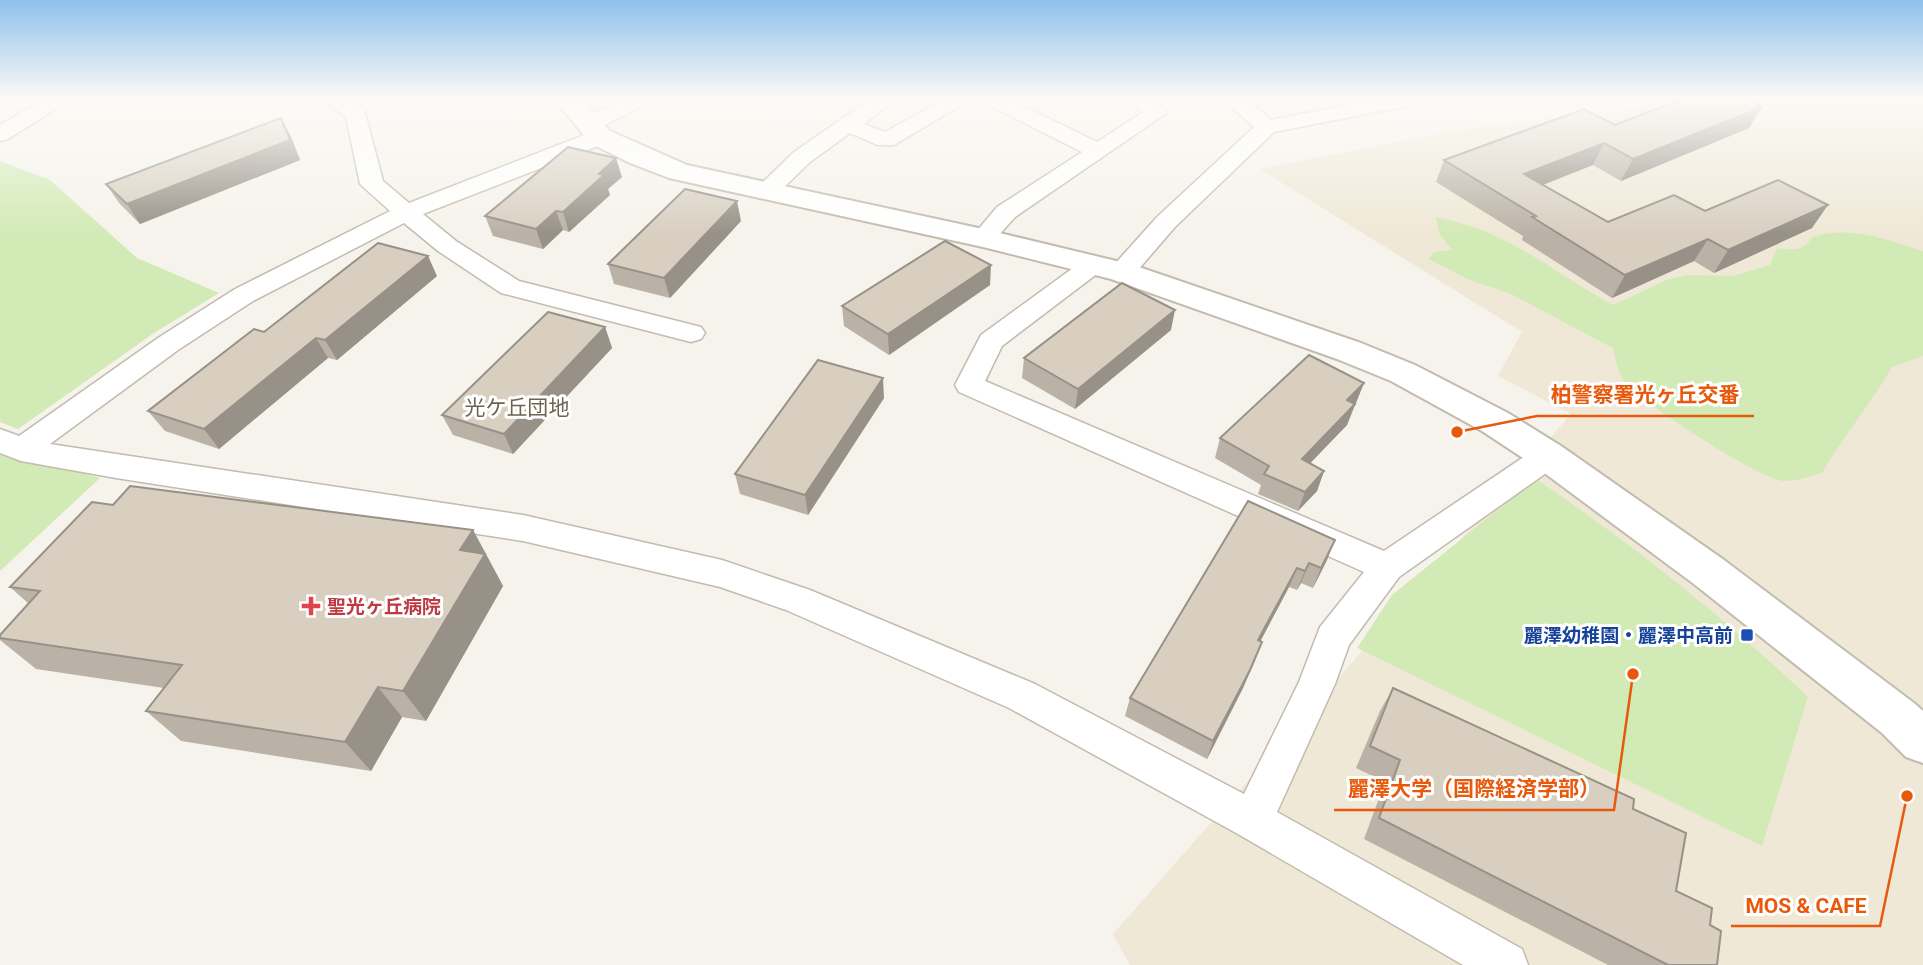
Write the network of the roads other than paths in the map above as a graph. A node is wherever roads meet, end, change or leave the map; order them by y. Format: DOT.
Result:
graph roads {
  1 [pos="363,143"];
  2 [pos="566,143"];
  3 [pos="616,143"];
  4 [pos="823,143"];
  5 [pos="1082,143"];
  6 [pos="1110,143"];
  7 [pos="1251,143"];
  8 [pos="1098,151"];
  9 [pos="766,192"];
  10 [pos="405,213"];
  11 [pos="983,238"];
  12 [pos="1108,269"];
  13 [pos="691,333"];
  14 [pos="10,445"];
  15 [pos="1548,456"];
  16 [pos="1387,567"];
  17 [pos="1923,742"];
  18 [pos="1252,820"];
  19 [pos="1506,965"];
  1 -- 10 [label="street"];
  2 -- 10 [label="street"];
  3 -- 9 [label="street"];
  4 -- 9 [label="street"];
  5 -- 8 [label="street"];
  6 -- 8 [label="street"];
  7 -- 12 [label="street"];
  8 -- 11 [label="street"];
  9 -- 11 [label="street"];
  10 -- 13 [label="street"];
  10 -- 14 [label="street"];
  11 -- 12 [label="street"];
  12 -- 15 [label="street"];
  12 -- 16 [label="street"];
  14 -- 18 [label="street"];
  15 -- 16 [label="street"];
  15 -- 17 [label="street"];
  16 -- 18 [label="street"];
  18 -- 19 [label="street"];
}
